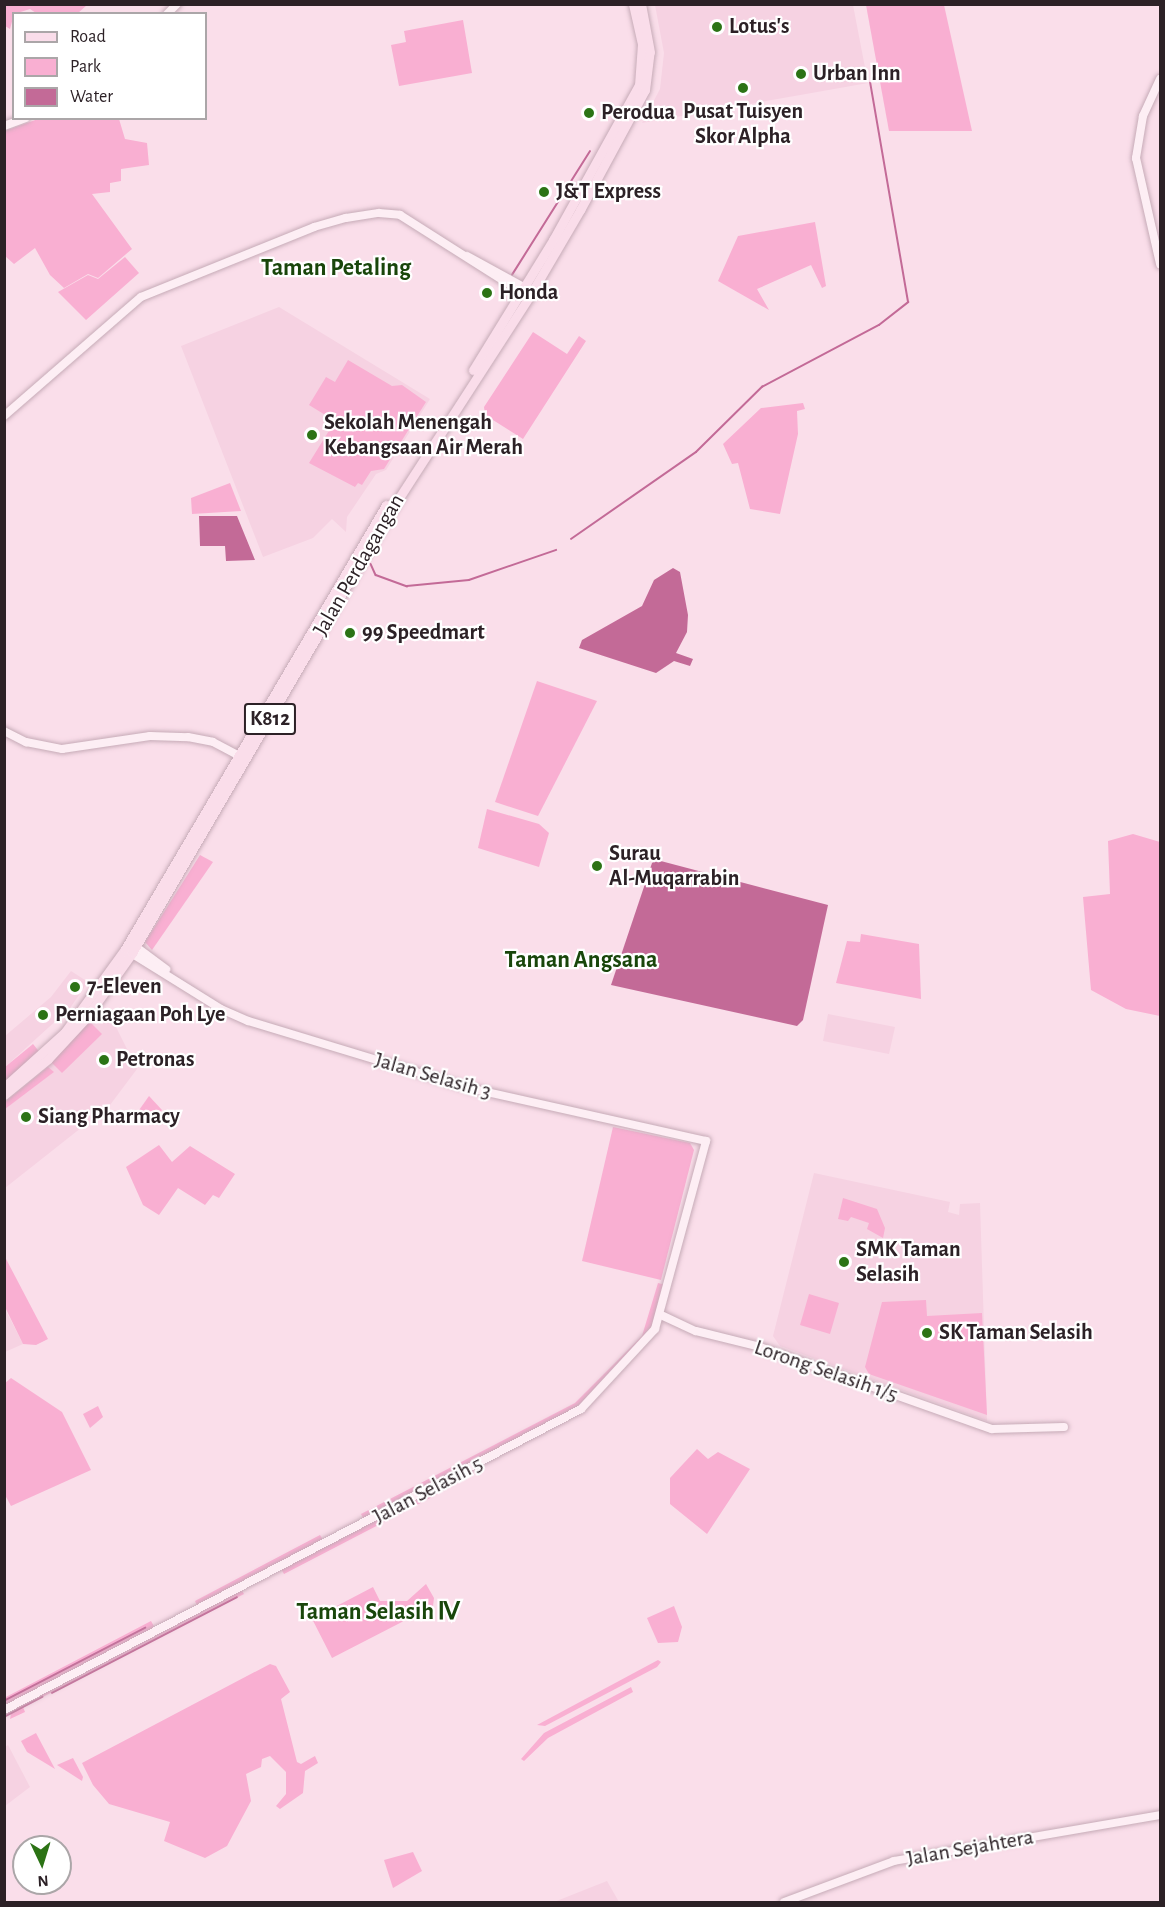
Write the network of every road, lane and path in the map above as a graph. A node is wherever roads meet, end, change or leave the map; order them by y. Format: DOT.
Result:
graph roads {
  1 [pos="633,4"];
  2 [pos="641,4"];
  3 [pos="1161,79"];
  4 [pos="20,120"];
  5 [pos="4,126"];
  6 [pos="1161,264"];
  7 [pos="527,292"];
  8 [pos="4,416"];
  9 [pos="4,731"];
  10 [pos="239,756"];
  11 [pos="130,948"];
  12 [pos="4,1087"];
  13 [pos="4,1095"];
  14 [pos="706,1141"];
  15 [pos="661,1315"];
  16 [pos="1064,1426"];
  17 [pos="4,1710"];
  18 [pos="1161,1815"];
  19 [pos="784,1902"];
  1 -- 7 [label="main road, Jalan Perdagangan / K812"];
  2 -- 7 [label="main road, Jalan Perdagangan / K812"];
  3 -- 6 [label="street"];
  4 -- 5 [label="street"];
  7 -- 8 [label="street"];
  7 -- 10 [label="main road, Jalan Perdagangan / K812"];
  7 -- 11 [label="main road, Jalan Perdagangan / K812"];
  9 -- 10 [label="street"];
  10 -- 11 [label="main road, Jalan Perdagangan / K812"];
  11 -- 12 [label="main road, Jalan Perdagangan / K812"];
  11 -- 13 [label="main road, Jalan Perdagangan / K812"];
  11 -- 14 [label="street, Jalan Selasih 3"];
  14 -- 15 [label="street, Jalan Selasih 5"];
  15 -- 16 [label="street, Lorong Selasih 1/5"];
  15 -- 17 [label="street, Jalan Selasih 5"];
  18 -- 19 [label="street, Jalan Sejahtera"];
}
